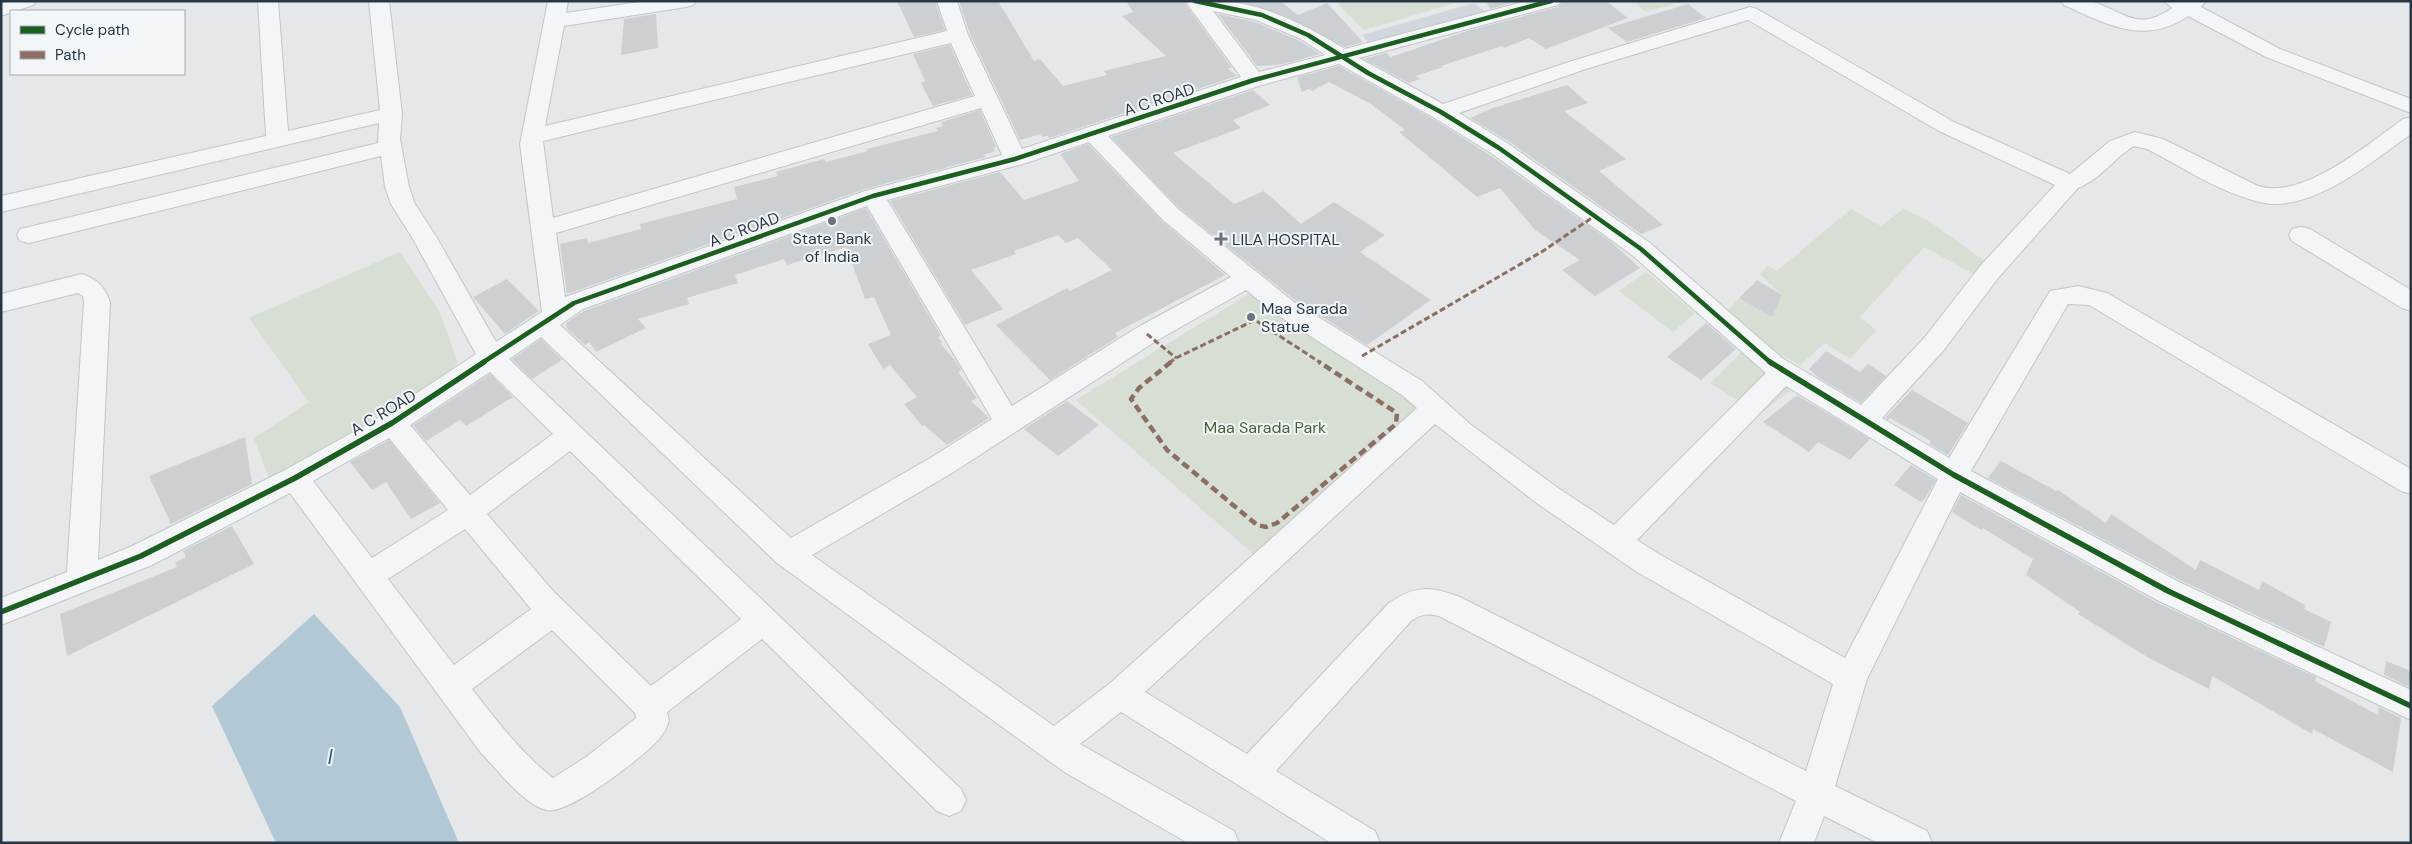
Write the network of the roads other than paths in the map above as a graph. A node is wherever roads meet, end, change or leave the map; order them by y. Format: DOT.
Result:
graph roads {
  1 [pos="26,1"];
  2 [pos="268,1"];
  3 [pos="379,1"];
  4 [pos="686,1"];
  5 [pos="946,1"];
  6 [pos="1195,1"];
  7 [pos="1551,1"];
  8 [pos="2071,1"];
  9 [pos="2185,3"];
  10 [pos="1757,7"];
  11 [pos="1,10"];
  12 [pos="556,11"];
  13 [pos="958,35"];
  14 [pos="1342,57"];
  15 [pos="1254,80"];
  16 [pos="988,99"];
  17 [pos="2411,108"];
  18 [pos="1441,112"];
  19 [pos="391,114"];
  20 [pos="2411,124"];
  21 [pos="1094,134"];
  22 [pos="533,136"];
  23 [pos="277,140"];
  24 [pos="390,147"];
  25 [pos="1015,158"];
  26 [pos="2070,184"];
  27 [pos="872,196"];
  28 [pos="1,204"];
  29 [pos="543,229"];
  30 [pos="29,235"];
  31 [pos="2301,236"];
  32 [pos="1248,278"];
  33 [pos="2411,302"];
  34 [pos="1,303"];
  35 [pos="548,318"];
  36 [pos="491,357"];
  37 [pos="1784,372"];
  38 [pos="1435,408"];
  39 [pos="1864,420"];
  40 [pos="1008,422"];
  41 [pos="392,423"];
  42 [pos="572,435"];
  43 [pos="1954,474"];
  44 [pos="295,478"];
  45 [pos="2411,483"];
  46 [pos="468,512"];
  47 [pos="1616,542"];
  48 [pos="788,554"];
  49 [pos="369,576"];
  50 [pos="82,580"];
  51 [pos="553,611"];
  52 [pos="1,612"];
  53 [pos="763,620"];
  54 [pos="1851,678"];
  55 [pos="451,686"];
  56 [pos="1120,694"];
  57 [pos="650,706"];
  58 [pos="2411,706"];
  59 [pos="1054,745"];
  60 [pos="1251,774"];
  61 [pos="1816,794"];
  62 [pos="949,800"];
  63 [pos="1222,843"];
  64 [pos="1364,843"];
  65 [pos="1796,843"];
  66 [pos="1915,843"];
  1 -- 11 [label="street"];
  2 -- 23 [label="street"];
  3 -- 19 [label="street"];
  4 -- 12 [label="street"];
  5 -- 13 [label="street"];
  6 -- 14 [label="street"];
  6 -- 15 [label="street"];
  7 -- 14 [label="street, A C ROAD"];
  8 -- 9 [label="street"];
  9 -- 17 [label="street"];
  10 -- 18 [label="street"];
  10 -- 26 [label="street"];
  12 -- 22 [label="street"];
  13 -- 16 [label="street"];
  13 -- 22 [label="street"];
  14 -- 15 [label="street, A C ROAD"];
  14 -- 18 [label="street"];
  15 -- 21 [label="street, A C ROAD"];
  16 -- 25 [label="street"];
  16 -- 29 [label="street"];
  18 -- 37 [label="street"];
  19 -- 23 [label="street"];
  19 -- 24 [label="street"];
  20 -- 26 [label="street"];
  21 -- 25 [label="street, A C ROAD"];
  21 -- 32 [label="street"];
  22 -- 29 [label="street"];
  23 -- 28 [label="street"];
  24 -- 30 [label="street"];
  24 -- 36 [label="street"];
  25 -- 27 [label="street, A C ROAD"];
  26 -- 39 [label="street"];
  27 -- 35 [label="street, A C ROAD"];
  27 -- 40 [label="street"];
  29 -- 35 [label="street"];
  31 -- 33 [label="street"];
  32 -- 38 [label="street"];
  32 -- 40 [label="street"];
  34 -- 50 [label="street"];
  35 -- 36 [label="street, A C ROAD"];
  35 -- 48 [label="street"];
  36 -- 41 [label="street, A C ROAD"];
  36 -- 42 [label="street"];
  37 -- 39 [label="street"];
  37 -- 47 [label="street"];
  38 -- 47 [label="street"];
  38 -- 56 [label="street"];
  39 -- 43 [label="street"];
  40 -- 48 [label="street"];
  41 -- 44 [label="street, A C ROAD"];
  41 -- 46 [label="street"];
  42 -- 46 [label="street"];
  42 -- 53 [label="street"];
  43 -- 45 [label="street"];
  43 -- 54 [label="street"];
  43 -- 58 [label="street"];
  44 -- 49 [label="street"];
  44 -- 50 [label="street, A C ROAD"];
  46 -- 49 [label="street"];
  46 -- 51 [label="street"];
  47 -- 54 [label="street"];
  48 -- 59 [label="street"];
  49 -- 55 [label="street"];
  50 -- 52 [label="street, A C ROAD"];
  51 -- 55 [label="street"];
  51 -- 57 [label="street"];
  53 -- 57 [label="street"];
  53 -- 62 [label="street"];
  54 -- 61 [label="street"];
  55 -- 57 [label="street"];
  56 -- 59 [label="street"];
  56 -- 60 [label="street"];
  59 -- 63 [label="street"];
  60 -- 61 [label="street"];
  60 -- 64 [label="street"];
  61 -- 65 [label="street"];
  61 -- 66 [label="street"];
}
